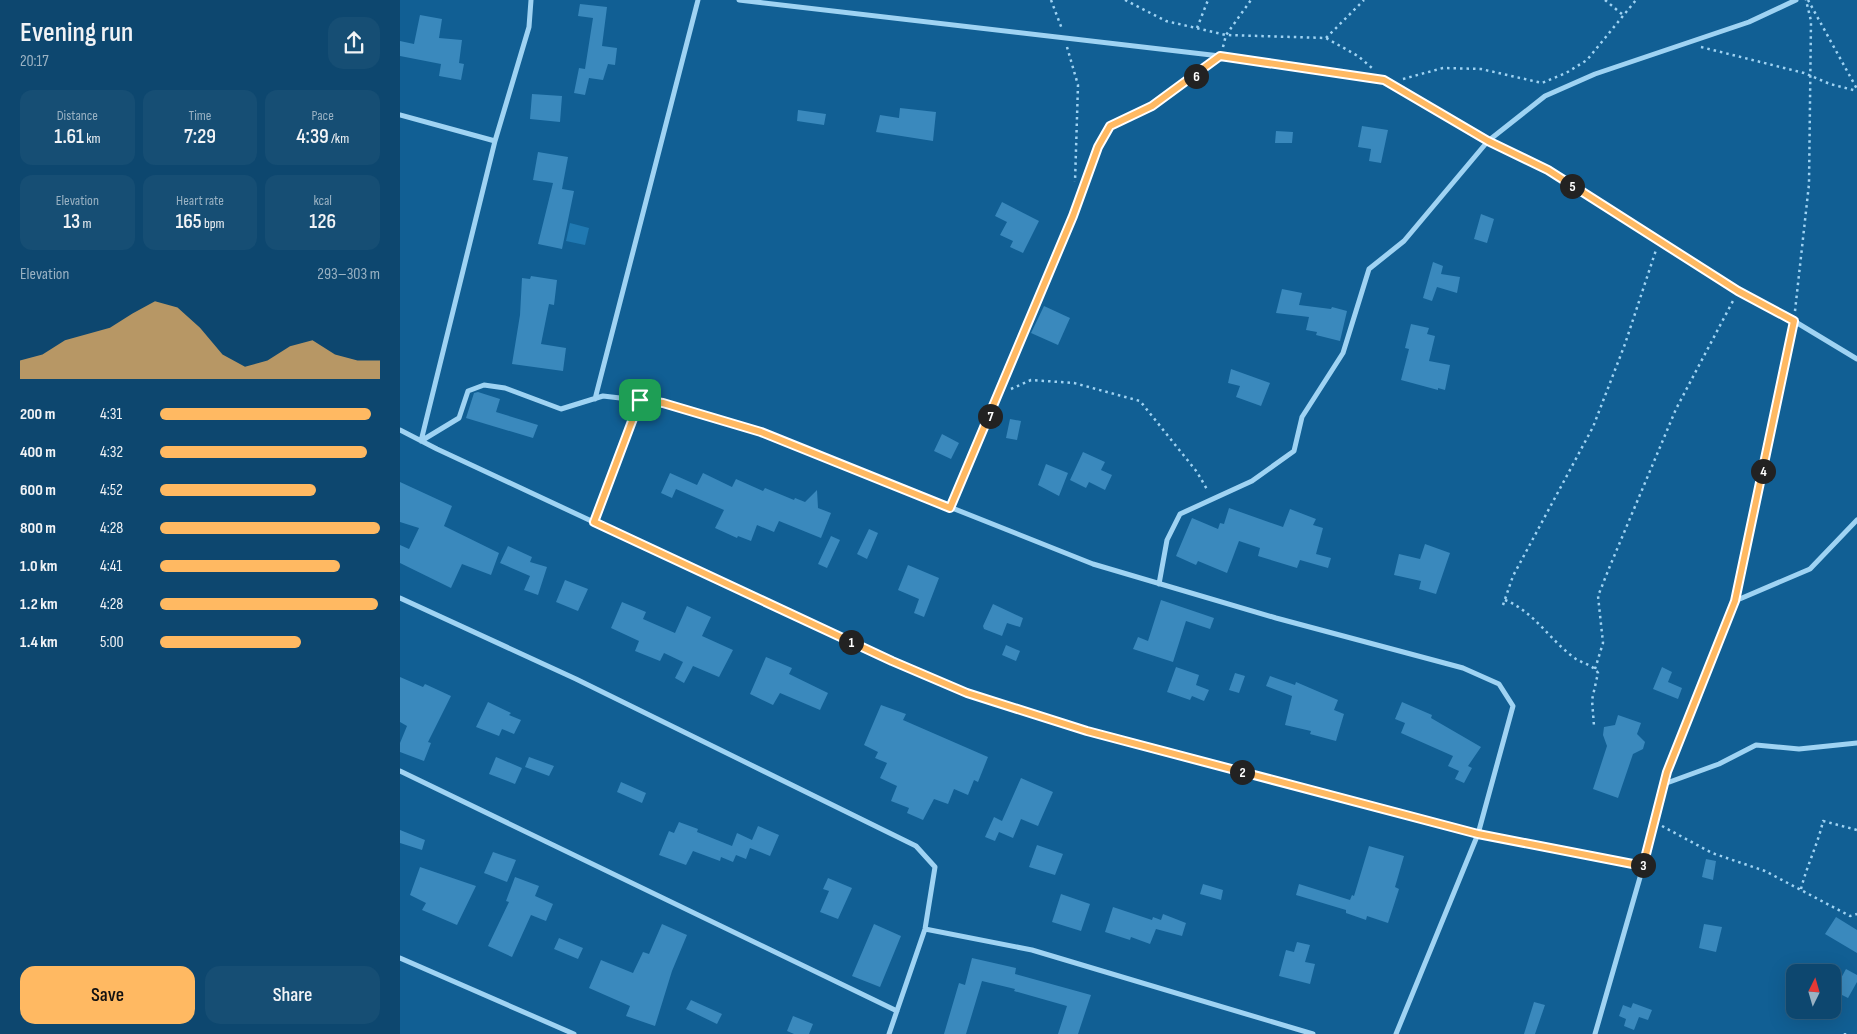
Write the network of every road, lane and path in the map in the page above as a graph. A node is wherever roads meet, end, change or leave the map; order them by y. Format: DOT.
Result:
graph roads {
  1 [pos="531,0"];
  2 [pos="698,0"];
  3 [pos="739,0"];
  4 [pos="1051,0"];
  5 [pos="1125,0"];
  6 [pos="1208,0"];
  7 [pos="1251,0"];
  8 [pos="1364,0"];
  9 [pos="1605,0"];
  10 [pos="1636,0"];
  11 [pos="1796,0"];
  12 [pos="1807,0"];
  13 [pos="1623,16"];
  14 [pos="1197,28"];
  15 [pos="1226,35"];
  16 [pos="1065,38"];
  17 [pos="1326,38"];
  18 [pos="1688,43"];
  19 [pos="1220,56"];
  20 [pos="1810,76"];
  21 [pos="1384,80"];
  22 [pos="1857,90"];
  23 [pos="400,115"];
  24 [pos="495,141"];
  25 [pos="1488,141"];
  26 [pos="1074,187"];
  27 [pos="1659,241"];
  28 [pos="1738,291"];
  29 [pos="1794,321"];
  30 [pos="1857,359"];
  31 [pos="998,395"];
  32 [pos="595,399"];
  33 [pos="640,400"];
  34 [pos="400,430"];
  35 [pos="421,441"];
  36 [pos="1213,500"];
  37 [pos="950,508"];
  38 [pos="1857,520"];
  39 [pos="594,522"];
  40 [pos="1159,584"];
  41 [pos="400,598"];
  42 [pos="1505,600"];
  43 [pos="1735,601"];
  44 [pos="1503,605"];
  45 [pos="1595,668"];
  46 [pos="1594,726"];
  47 [pos="1857,743"];
  48 [pos="400,771"];
  49 [pos="1664,784"];
  50 [pos="1654,822"];
  51 [pos="1857,830"];
  52 [pos="1478,834"];
  53 [pos="1643,866"];
  54 [pos="1801,889"];
  55 [pos="1857,914"];
  56 [pos="925,929"];
  57 [pos="400,958"];
  58 [pos="897,1011"];
  59 [pos="574,1034"];
  60 [pos="889,1034"];
  61 [pos="1314,1034"];
  62 [pos="1396,1034"];
  63 [pos="1595,1034"];
  1 -- 24 [label="street"];
  2 -- 32 [label="street"];
  3 -- 16 [label="street"];
  4 -- 16 [label="path"];
  5 -- 14 [label="path"];
  6 -- 14 [label="path"];
  7 -- 15 [label="path"];
  8 -- 17 [label="path"];
  9 -- 13 [label="path"];
  10 -- 13 [label="path"];
  11 -- 18 [label="street"];
  12 -- 20 [label="path"];
  12 -- 22 [label="path"];
  13 -- 21 [label="path"];
  14 -- 15 [label="path"];
  15 -- 17 [label="path"];
  15 -- 19 [label="path"];
  16 -- 19 [label="street"];
  16 -- 26 [label="path"];
  17 -- 21 [label="path"];
  18 -- 20 [label="path"];
  18 -- 25 [label="street"];
  19 -- 21 [label="street"];
  19 -- 31 [label="street"];
  20 -- 22 [label="path"];
  20 -- 29 [label="path"];
  21 -- 25 [label="street"];
  23 -- 24 [label="street"];
  24 -- 35 [label="street"];
  25 -- 27 [label="street"];
  25 -- 36 [label="street"];
  27 -- 28 [label="street"];
  27 -- 42 [label="path"];
  28 -- 29 [label="street"];
  28 -- 45 [label="path"];
  29 -- 30 [label="street"];
  29 -- 43 [label="path"];
  31 -- 36 [label="path"];
  31 -- 37 [label="street"];
  32 -- 33 [label="street"];
  32 -- 35 [label="street"];
  33 -- 37 [label="street"];
  33 -- 39 [label="street"];
  34 -- 35 [label="street"];
  35 -- 39 [label="street"];
  36 -- 40 [label="street"];
  37 -- 40 [label="street"];
  38 -- 43 [label="street"];
  39 -- 52 [label="street"];
  40 -- 52 [label="street"];
  41 -- 56 [label="street"];
  42 -- 44 [label="path"];
  42 -- 45 [label="path"];
  43 -- 49 [label="street"];
  45 -- 46 [label="path"];
  47 -- 49 [label="street"];
  48 -- 58 [label="street"];
  49 -- 50 [label="street"];
  50 -- 53 [label="street"];
  50 -- 54 [label="path"];
  51 -- 54 [label="path"];
  52 -- 53 [label="street"];
  52 -- 62 [label="street"];
  53 -- 63 [label="street"];
  54 -- 55 [label="path"];
  56 -- 58 [label="street"];
  56 -- 61 [label="street"];
  57 -- 59 [label="street"];
  58 -- 60 [label="street"];
}
